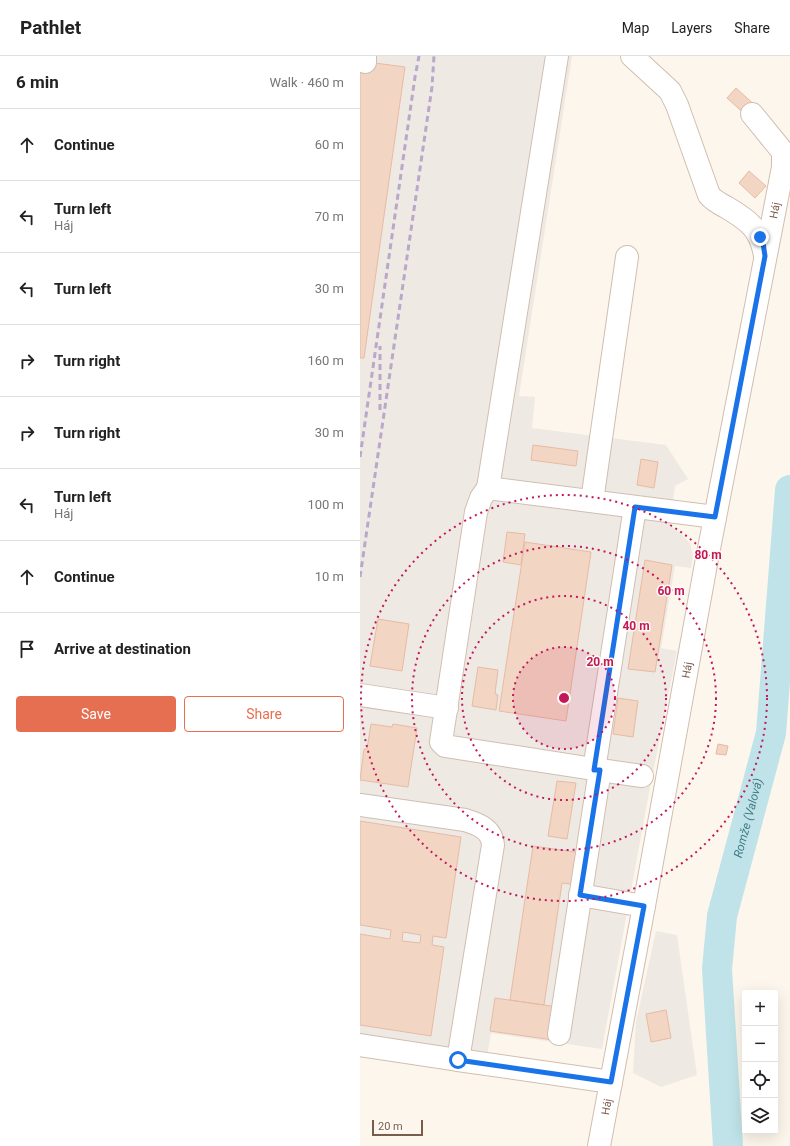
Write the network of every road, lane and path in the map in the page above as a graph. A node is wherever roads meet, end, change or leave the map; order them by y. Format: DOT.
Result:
graph roads {
  1 [pos="557,56"];
  2 [pos="632,56"];
  3 [pos="752,114"];
  4 [pos="765,256"];
  5 [pos="627,257"];
  6 [pos="488,488"];
  7 [pos="592,501"];
  8 [pos="635,507"];
  9 [pos="715,517"];
  10 [pos="360,695"];
  11 [pos="447,708"];
  12 [pos="597,770"];
  13 [pos="642,776"];
  14 [pos="360,805"];
  15 [pos="580,895"];
  16 [pos="644,906"];
  17 [pos="559,1034"];
  18 [pos="360,1045"];
  19 [pos="458,1060"];
  20 [pos="611,1082"];
  21 [pos="599,1146"];
  1 -- 6 [label="street"];
  2 -- 4 [label="street"];
  3 -- 4 [label="street, Háj"];
  4 -- 9 [label="street, Háj"];
  5 -- 7 [label="street"];
  6 -- 7 [label="street"];
  6 -- 11 [label="street"];
  7 -- 8 [label="street"];
  8 -- 9 [label="street"];
  8 -- 12 [label="street"];
  9 -- 16 [label="street, Háj"];
  10 -- 11 [label="street"];
  11 -- 12 [label="street"];
  12 -- 13 [label="street"];
  12 -- 15 [label="street"];
  14 -- 19 [label="street"];
  15 -- 16 [label="street"];
  15 -- 17 [label="street"];
  16 -- 20 [label="street, Háj"];
  18 -- 19 [label="street"];
  19 -- 20 [label="street"];
  20 -- 21 [label="street, Háj"];
}
